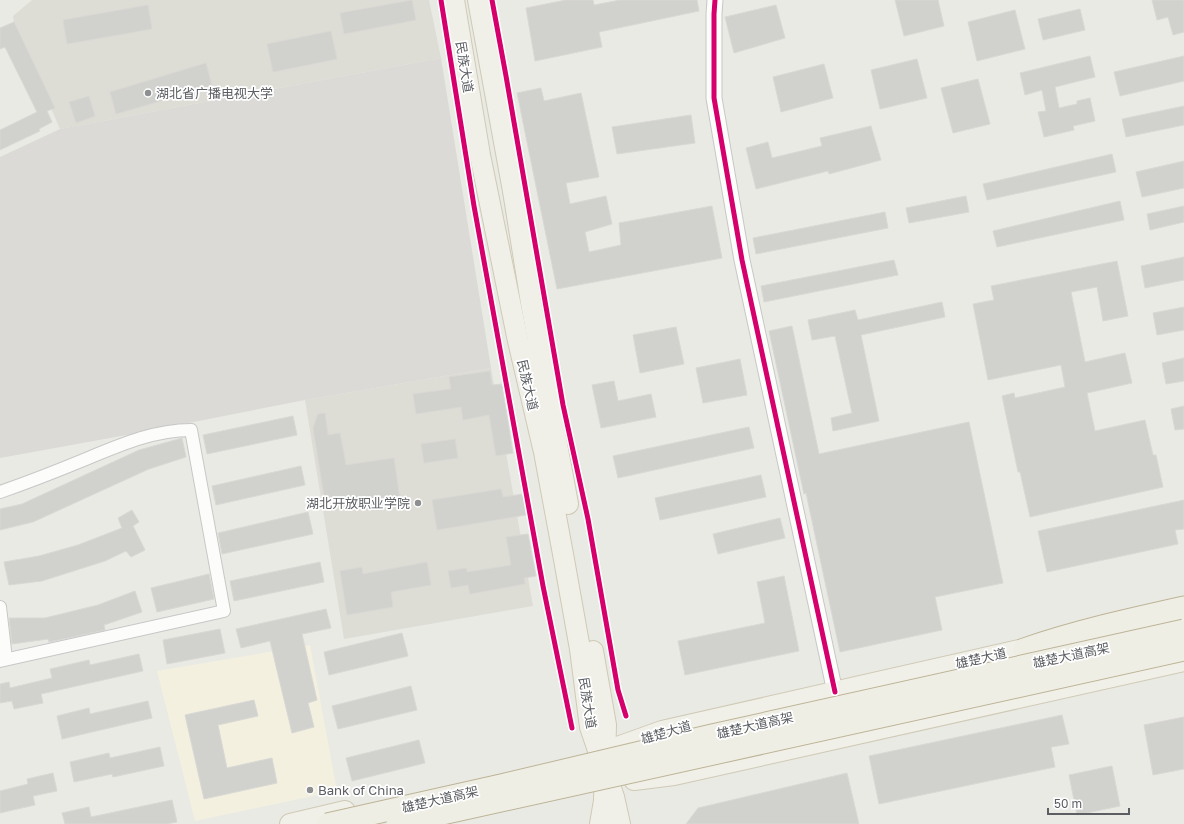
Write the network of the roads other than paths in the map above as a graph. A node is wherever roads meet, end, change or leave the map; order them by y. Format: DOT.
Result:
graph roads {
  1 [pos="454,0"];
  2 [pos="478,0"];
  3 [pos="715,0"];
  4 [pos="0,492"];
  5 [pos="0,606"];
  6 [pos="1184,607"];
  7 [pos="1184,619"];
  8 [pos="1184,630"];
  9 [pos="1024,649"];
  10 [pos="1184,650"];
  11 [pos="3,660"];
  12 [pos="1184,661"];
  13 [pos="835,692"];
  14 [pos="604,768"];
  15 [pos="290,824"];
  16 [pos="327,824"];
  17 [pos="397,824"];
  18 [pos="433,824"];
  19 [pos="600,824"];
  20 [pos="620,824"];
  1 -- 14 [label="main road, 民族大道"];
  2 -- 14 [label="main road, 民族大道"];
  3 -- 13 [label="street"];
  4 -- 11 [label="street"];
  5 -- 11 [label="street"];
  6 -- 9 [label="highway"];
  7 -- 9 [label="main road, 雄楚大道"];
  8 -- 16 [label="highway, 雄楚大道高架, bridge"];
  9 -- 13 [label="main road, 雄楚大道"];
  10 -- 17 [label="highway, 雄楚大道高架, bridge"];
  12 -- 14 [label="main road, 雄楚大道"];
  13 -- 14 [label="main road, 雄楚大道"];
  14 -- 15 [label="main road, 雄楚大道"];
  14 -- 18 [label="main road, 雄楚大道"];
  14 -- 19 [label="main road, 民族大道"];
  14 -- 20 [label="main road, 民族大道"];
}
